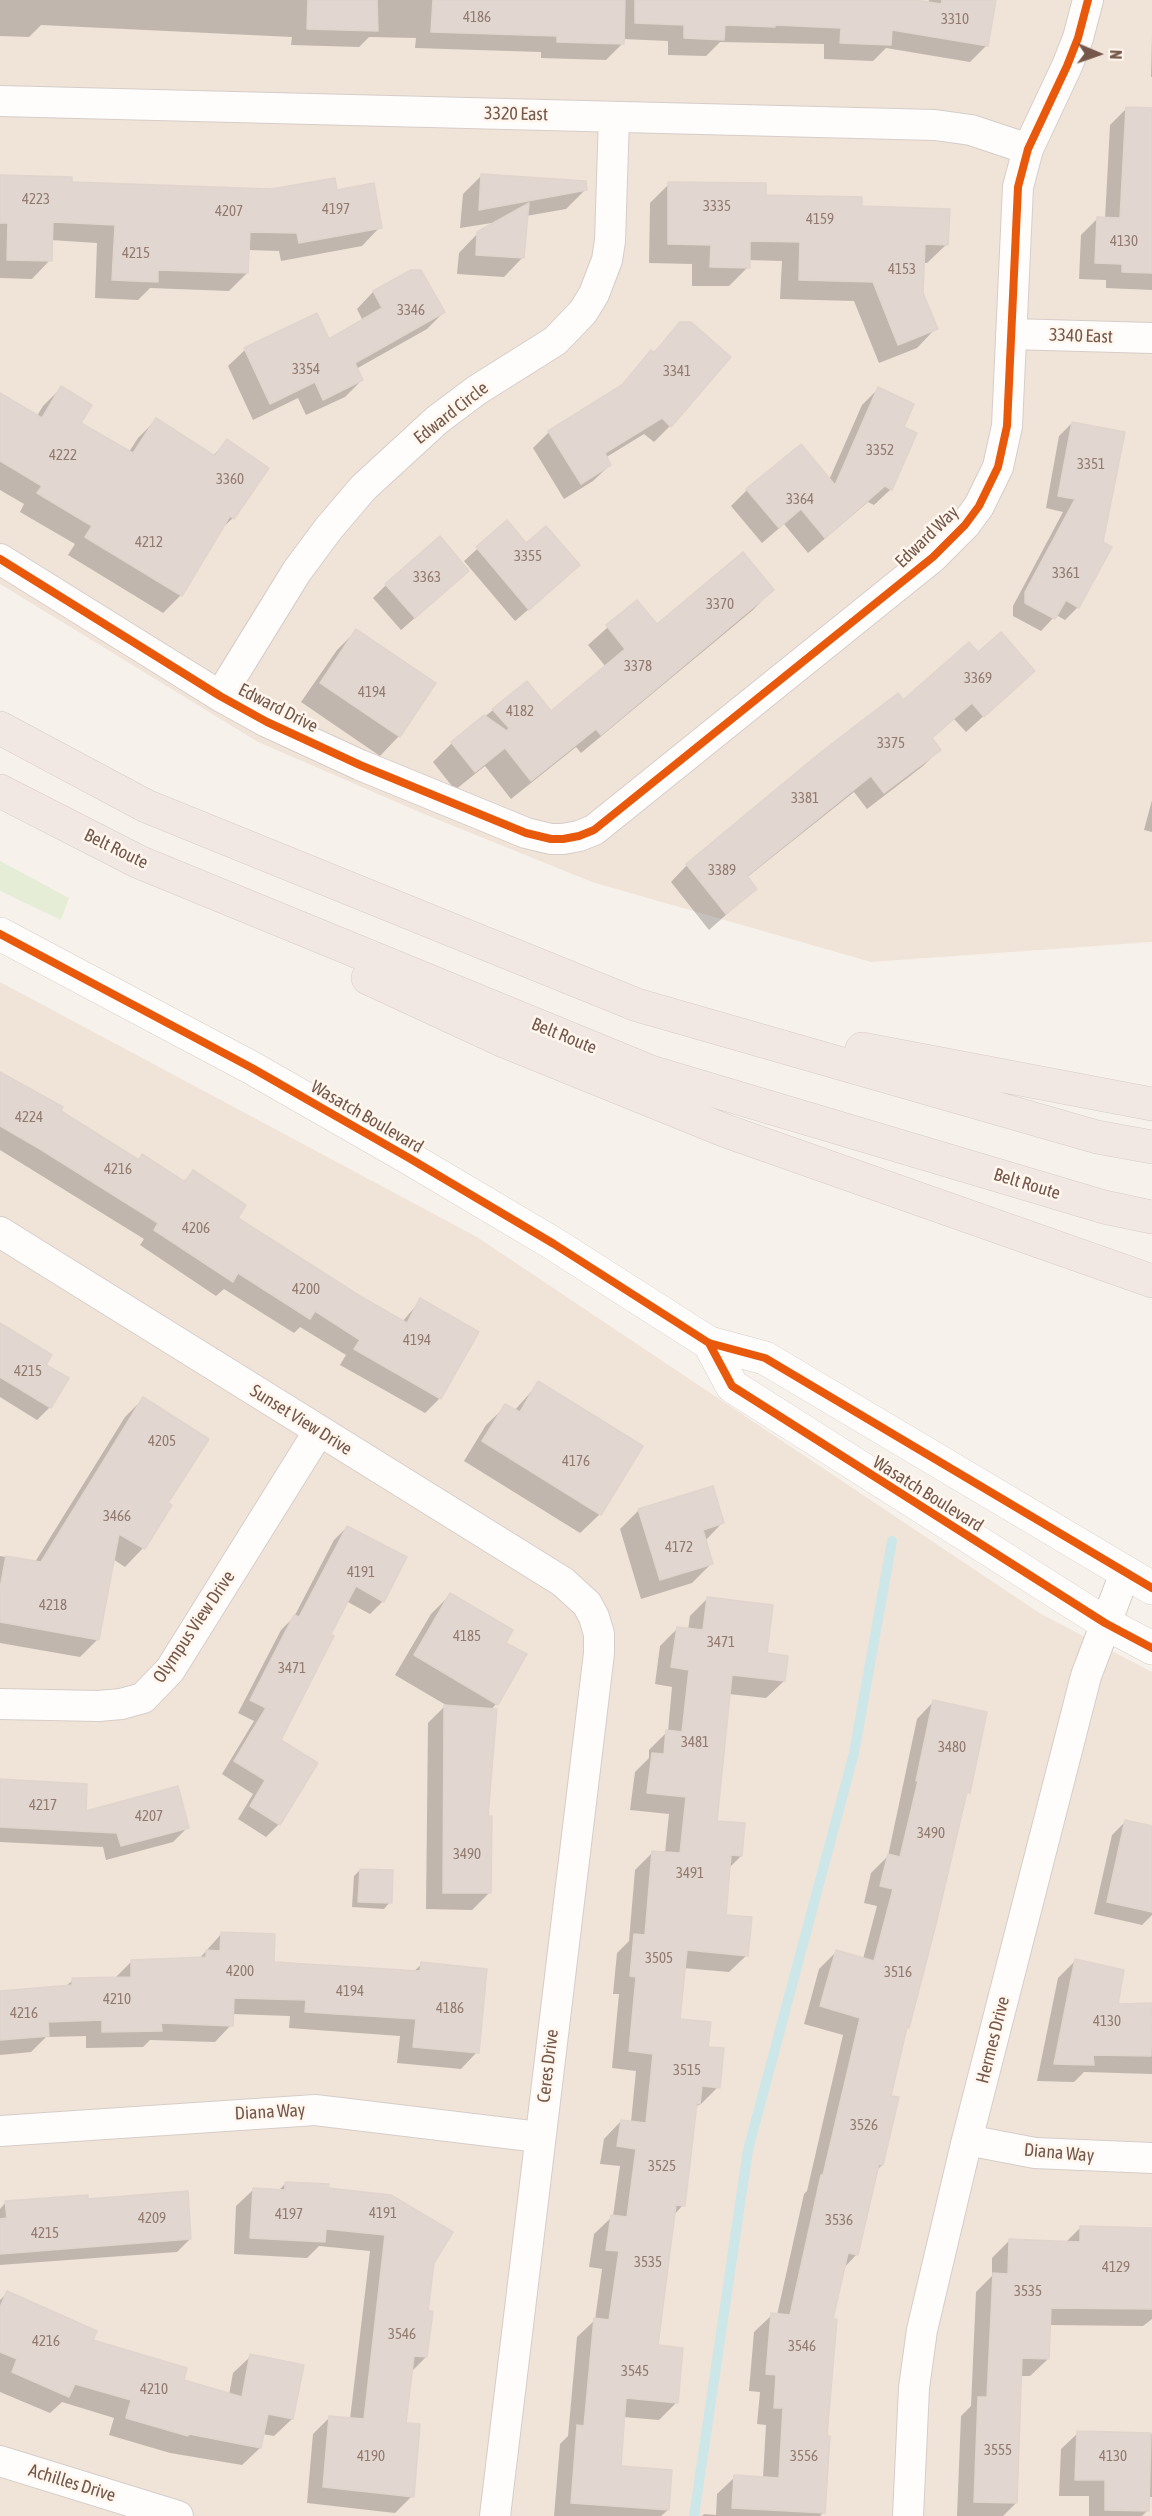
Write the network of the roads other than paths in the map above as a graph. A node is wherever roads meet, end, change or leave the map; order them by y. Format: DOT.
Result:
graph roads {
  1 [pos="1088,0"];
  2 [pos="0,100"];
  3 [pos="614,117"];
  4 [pos="1028,149"];
  5 [pos="1011,334"];
  6 [pos="1152,338"];
  7 [pos="0,559"];
  8 [pos="220,696"];
  9 [pos="0,728"];
  10 [pos="0,791"];
  11 [pos="563,839"];
  12 [pos="139,862"];
  13 [pos="0,934"];
  14 [pos="637,1005"];
  15 [pos="1152,1104"];
  16 [pos="1152,1147"];
  17 [pos="1152,1217"];
  18 [pos="0,1232"];
  19 [pos="1152,1281"];
  20 [pos="709,1343"];
  21 [pos="319,1431"];
  22 [pos="1139,1581"];
  23 [pos="594,1617"];
  24 [pos="1105,1623"];
  25 [pos="1152,1648"];
  26 [pos="0,1704"];
  27 [pos="0,2131"];
  28 [pos="539,2137"];
  29 [pos="967,2140"];
  30 [pos="1152,2158"];
  31 [pos="0,2461"];
  32 [pos="178,2516"];
  33 [pos="495,2516"];
  34 [pos="908,2516"];
  1 -- 4 [label="street, Edward Way"];
  2 -- 3 [label="street, 3320 East"];
  3 -- 4 [label="street, 3320 East"];
  3 -- 8 [label="street, Edward Circle"];
  4 -- 5 [label="street, Edward Way"];
  5 -- 6 [label="street, 3340 East"];
  5 -- 11 [label="street, Edward Way"];
  7 -- 8 [label="street, Edward Drive"];
  8 -- 11 [label="street, Edward Drive"];
  9 -- 14 [label="highway"];
  10 -- 12 [label="highway, Belt Route"];
  12 -- 17 [label="highway, Belt Route"];
  12 -- 19 [label="highway"];
  13 -- 20 [label="main road, Wasatch Boulevard"];
  14 -- 15 [label="highway"];
  14 -- 16 [label="highway"];
  18 -- 21 [label="street, Sunset View Drive"];
  20 -- 22 [label="main road, Wasatch Boulevard"];
  20 -- 24 [label="main road, Wasatch Boulevard"];
  21 -- 23 [label="street, Sunset View Drive"];
  21 -- 26 [label="street, Olympus View Drive"];
  22 -- 24 [label="street, Hermes Drive"];
  23 -- 28 [label="street, Ceres Drive"];
  24 -- 25 [label="main road, Wasatch Boulevard"];
  24 -- 29 [label="street, Hermes Drive"];
  27 -- 28 [label="street, Diana Way"];
  28 -- 33 [label="street, Ceres Drive"];
  29 -- 30 [label="street, Diana Way"];
  29 -- 34 [label="street, Hermes Drive"];
  31 -- 32 [label="street, Achilles Drive"];
}
